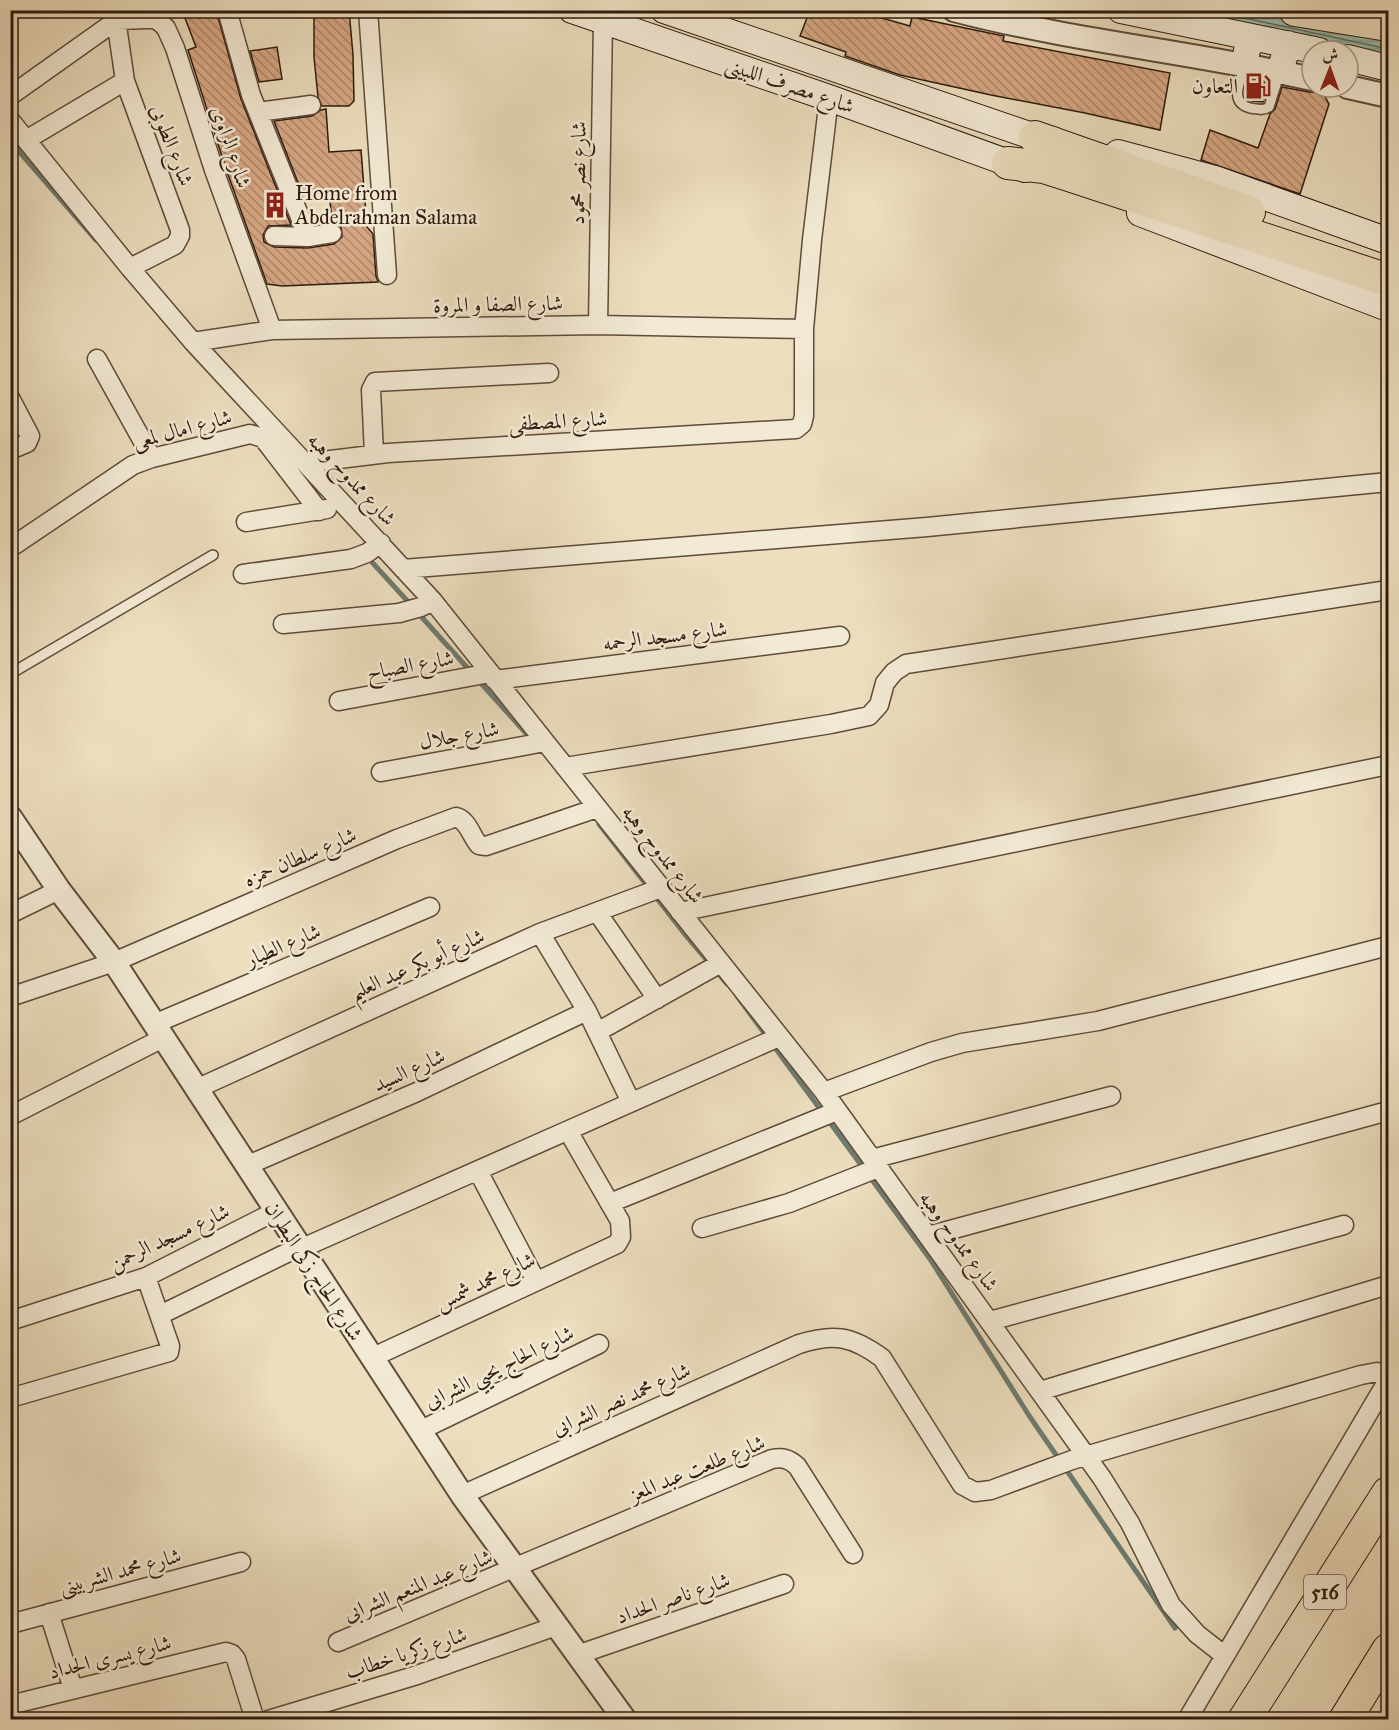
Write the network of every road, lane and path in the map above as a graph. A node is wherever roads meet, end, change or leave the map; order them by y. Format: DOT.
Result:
graph roads {
  1 [pos="227,10"];
  2 [pos="368,10"];
  3 [pos="572,10"];
  4 [pos="664,10"];
  5 [pos="954,10"];
  6 [pos="1121,10"];
  7 [pos="1295,10"];
  8 [pos="116,15"];
  9 [pos="603,21"];
  10 [pos="1389,25"];
  11 [pos="1250,37"];
  12 [pos="1288,44"];
  13 [pos="1300,47"];
  14 [pos="1360,61"];
  15 [pos="1389,68"];
  16 [pos="1245,78"];
  17 [pos="1300,80"];
  18 [pos="125,81"];
  19 [pos="1274,83"];
  20 [pos="1360,90"];
  21 [pos="10,96"];
  22 [pos="1389,96"];
  23 [pos="829,98"];
  24 [pos="311,105"];
  25 [pos="258,112"];
  26 [pos="10,120"];
  27 [pos="1035,136"];
  28 [pos="26,140"];
  29 [pos="1008,163"];
  30 [pos="332,233"];
  31 [pos="274,236"];
  32 [pos="308,237"];
  33 [pos="1389,241"];
  34 [pos="130,268"];
  35 [pos="1385,273"];
  36 [pos="387,275"];
  37 [pos="1389,308"];
  38 [pos="598,325"];
  39 [pos="804,329"];
  40 [pos="272,330"];
  41 [pos="193,342"];
  42 [pos="97,359"];
  43 [pos="549,373"];
  44 [pos="10,398"];
  45 [pos="19,446"];
  46 [pos="374,454"];
  47 [pos="152,458"];
  48 [pos="306,464"];
  49 [pos="1389,482"];
  50 [pos="346,506"];
  51 [pos="319,511"];
  52 [pos="246,522"];
  53 [pos="381,543"];
  54 [pos="10,548"];
  55 [pos="213,555"];
  56 [pos="403,569"];
  57 [pos="243,574"];
  58 [pos="1389,590"];
  59 [pos="427,604"];
  60 [pos="283,624"];
  61 [pos="840,636"];
  62 [pos="10,674"];
  63 [pos="489,676"];
  64 [pos="339,701"];
  65 [pos="536,744"];
  66 [pos="1389,765"];
  67 [pos="565,767"];
  68 [pos="381,772"];
  69 [pos="597,808"];
  70 [pos="10,817"];
  71 [pos="59,890"];
  72 [pos="654,890"];
  73 [pos="430,907"];
  74 [pos="597,912"];
  75 [pos="680,912"];
  76 [pos="10,914"];
  77 [pos="540,933"];
  78 [pos="1389,946"];
  79 [pos="114,962"];
  80 [pos="715,967"];
  81 [pos="10,997"];
  82 [pos="657,999"];
  83 [pos="587,1011"];
  84 [pos="158,1031"];
  85 [pos="597,1032"];
  86 [pos="772,1040"];
  87 [pos="196,1089"];
  88 [pos="824,1092"];
  89 [pos="1111,1096"];
  90 [pos="631,1102"];
  91 [pos="1389,1111"];
  92 [pos="828,1114"];
  93 [pos="10,1116"];
  94 [pos="568,1131"];
  95 [pos="246,1166"];
  96 [pos="869,1169"];
  97 [pos="478,1171"];
  98 [pos="610,1203"];
  99 [pos="276,1212"];
  100 [pos="1344,1225"];
  101 [pos="702,1228"];
  102 [pos="928,1236"];
  103 [pos="300,1248"];
  104 [pos="146,1277"];
  105 [pos="536,1281"];
  106 [pos="1389,1285"];
  107 [pos="160,1315"];
  108 [pos="10,1321"];
  109 [pos="990,1321"];
  110 [pos="599,1344"];
  111 [pos="371,1358"];
  112 [pos="1389,1378"];
  113 [pos="1040,1391"];
  114 [pos="10,1398"];
  115 [pos="419,1431"];
  116 [pos="1079,1458"];
  117 [pos="1389,1493"];
  118 [pos="462,1495"];
  119 [pos="853,1554"];
  120 [pos="241,1562"];
  121 [pos="516,1569"];
  122 [pos="784,1584"];
  123 [pos="49,1613"];
  124 [pos="10,1624"];
  125 [pos="556,1626"];
  126 [pos="338,1642"];
  127 [pos="1389,1650"];
  128 [pos="577,1655"];
  129 [pos="1225,1656"];
  130 [pos="73,1689"];
  131 [pos="10,1705"];
  132 [pos="255,1719"];
  133 [pos="267,1719"];
  134 [pos="625,1719"];
  135 [pos="1188,1719"];
  136 [pos="1244,1719"];
  137 [pos="1346,1719"];
  1 -- 25 [label="street"];
  2 -- 36 [label="street"];
  3 -- 9 [label="main road, شارع مصرف اللبينى"];
  4 -- 27 [label="main road, شارع مصرف اللبينى"];
  5 -- 16 [label="street"];
  6 -- 11 [label="main road"];
  7 -- 10 [label="highway"];
  8 -- 18 [label="street, شارع الطوبى"];
  8 -- 21 [label="street"];
  8 -- 40 [label="street, شارع الراوى"];
  9 -- 23 [label="main road, شارع مصرف اللبينى"];
  9 -- 38 [label="street, شارع نصر محمود"];
  11 -- 12 [label="main road"];
  11 -- 16 [label="main road"];
  12 -- 13 [label="main road"];
  12 -- 19 [label="main road"];
  14 -- 15 [label="main road"];
  16 -- 19 [label="street"];
  16 -- 19 [label="lane"];
  17 -- 19 [label="street"];
  18 -- 28 [label="street"];
  18 -- 34 [label="street, شارع الطوبى"];
  20 -- 22 [label="street"];
  23 -- 29 [label="main road, شارع مصرف اللبينى"];
  23 -- 39 [label="street"];
  24 -- 25 [label="street"];
  25 -- 32 [label="street"];
  26 -- 28 [label="street, شارع ممدوح وهبه"];
  27 -- 33 [label="main road, شارع مصرف اللبينى"];
  27 -- 35 [label="highway"];
  28 -- 34 [label="street, شارع ممدوح وهبه"];
  29 -- 35 [label="highway"];
  29 -- 37 [label="main road, شارع مصرف اللبينى"];
  30 -- 32 [label="street"];
  31 -- 32 [label="street"];
  34 -- 41 [label="street, شارع ممدوح وهبه"];
  38 -- 39 [label="street, شارع الصفا و المروة"];
  38 -- 40 [label="street, شارع الصفا و المروة"];
  39 -- 46 [label="street, شارع المصطفى"];
  40 -- 41 [label="street, شارع الصفا و المروة"];
  41 -- 48 [label="street, شارع ممدوح وهبه"];
  42 -- 47 [label="street"];
  43 -- 46 [label="street"];
  44 -- 45 [label="street"];
  46 -- 48 [label="street, شارع المصطفى"];
  47 -- 51 [label="street, شارع امال لمعى"];
  47 -- 54 [label="street, شارع امال لمعى"];
  48 -- 50 [label="street, شارع ممدوح وهبه"];
  49 -- 56 [label="street"];
  50 -- 51 [label="street"];
  50 -- 53 [label="street, شارع ممدوح وهبه"];
  51 -- 52 [label="street"];
  53 -- 56 [label="street, شارع ممدوح وهبه"];
  53 -- 57 [label="street"];
  55 -- 62 [label="lane"];
  56 -- 59 [label="street, شارع ممدوح وهبه"];
  58 -- 67 [label="street"];
  59 -- 60 [label="street"];
  59 -- 63 [label="street, شارع ممدوح وهبه"];
  61 -- 63 [label="street, شارع مسجد الرحمه"];
  63 -- 64 [label="street, شارع الصباح"];
  63 -- 65 [label="street, شارع ممدوح وهبه"];
  65 -- 67 [label="street, شارع ممدوح وهبه"];
  65 -- 68 [label="street, شارع جلال"];
  66 -- 75 [label="street"];
  67 -- 69 [label="street, شارع ممدوح وهبه"];
  69 -- 72 [label="street, شارع ممدوح وهبه"];
  69 -- 79 [label="street, شارع سلطان حمزه"];
  70 -- 71 [label="street, شارع الحاج زكى البطران"];
  71 -- 76 [label="street"];
  71 -- 79 [label="street, شارع الحاج زكى البطران"];
  72 -- 74 [label="street, شارع أبو بكر عبد العليم"];
  72 -- 75 [label="street, شارع ممدوح وهبه"];
  73 -- 84 [label="street, شارع الطيار"];
  74 -- 77 [label="street, شارع أبو بكر عبد العليم"];
  74 -- 82 [label="street"];
  75 -- 80 [label="street, شارع ممدوح وهبه"];
  77 -- 83 [label="street"];
  77 -- 87 [label="street, شارع أبو بكر عبد العليم"];
  78 -- 88 [label="street"];
  79 -- 81 [label="street, شارع سلطان حمزه"];
  79 -- 84 [label="street, شارع الحاج زكى البطران"];
  80 -- 82 [label="street"];
  80 -- 86 [label="street, شارع ممدوح وهبه"];
  82 -- 85 [label="street"];
  83 -- 85 [label="street"];
  83 -- 95 [label="street, شارع السيد"];
  84 -- 87 [label="street, شارع الحاج زكى البطران"];
  84 -- 93 [label="street, شارع الطيار"];
  85 -- 90 [label="street"];
  86 -- 88 [label="street, شارع ممدوح وهبه"];
  86 -- 90 [label="street"];
  87 -- 95 [label="street, شارع الحاج زكى البطران"];
  88 -- 92 [label="street, شارع ممدوح وهبه"];
  89 -- 96 [label="street"];
  90 -- 94 [label="street"];
  91 -- 102 [label="street"];
  92 -- 96 [label="street, شارع ممدوح وهبه"];
  92 -- 98 [label="street"];
  94 -- 97 [label="street"];
  94 -- 98 [label="street"];
  95 -- 99 [label="street, شارع الحاج زكى البطران"];
  96 -- 101 [label="street"];
  96 -- 102 [label="street, شارع ممدوح وهبه"];
  97 -- 103 [label="street"];
  97 -- 105 [label="street"];
  98 -- 105 [label="street, شارع محمد شمس"];
  99 -- 103 [label="street, شارع الحاج زكى البطران"];
  99 -- 104 [label="street, شارع مسجد الرحمن"];
  100 -- 109 [label="street"];
  102 -- 109 [label="street, شارع ممدوح وهبه"];
  103 -- 107 [label="street"];
  103 -- 111 [label="street, شارع الحاج زكى البطران"];
  104 -- 107 [label="street"];
  104 -- 108 [label="street, شارع مسجد الرحمن"];
  105 -- 111 [label="street, شارع محمد شمس"];
  106 -- 113 [label="street"];
  107 -- 114 [label="street"];
  109 -- 113 [label="street, شارع ممدوح وهبه"];
  110 -- 115 [label="street, شارع الحاج يحيي الشرابى"];
  111 -- 115 [label="street, شارع الحاج زكى البطران"];
  112 -- 116 [label="street"];
  112 -- 129 [label="street"];
  113 -- 116 [label="street, شارع ممدوح وهبه"];
  115 -- 118 [label="street, شارع الحاج زكى البطران"];
  116 -- 118 [label="street, شارع محمد نصر الشرابى"];
  116 -- 129 [label="street, شارع ممدوح وهبه"];
  117 -- 136 [label="highway, 516"];
  118 -- 121 [label="street, شارع الحاج زكى البطران"];
  119 -- 121 [label="street, شارع طلعت عبد المعز"];
  120 -- 123 [label="street, شارع محمد الشربينى"];
  121 -- 125 [label="street, شارع الحاج زكى البطران"];
  121 -- 126 [label="street, شارع عبد المنعم الشرابى"];
  122 -- 128 [label="street, شارع ناصر الحداد"];
  123 -- 124 [label="street, شارع محمد الشربينى"];
  123 -- 130 [label="street"];
  125 -- 128 [label="street, شارع الحاج زكى البطران"];
  125 -- 133 [label="street, شارع زكريا خطاب"];
  127 -- 137 [label="highway"];
  128 -- 134 [label="street, شارع الحاج زكى البطران"];
  129 -- 135 [label="street"];
  130 -- 131 [label="street, شارع يسرى الحداد"];
  130 -- 132 [label="street, شارع يسرى الحداد"];
}
